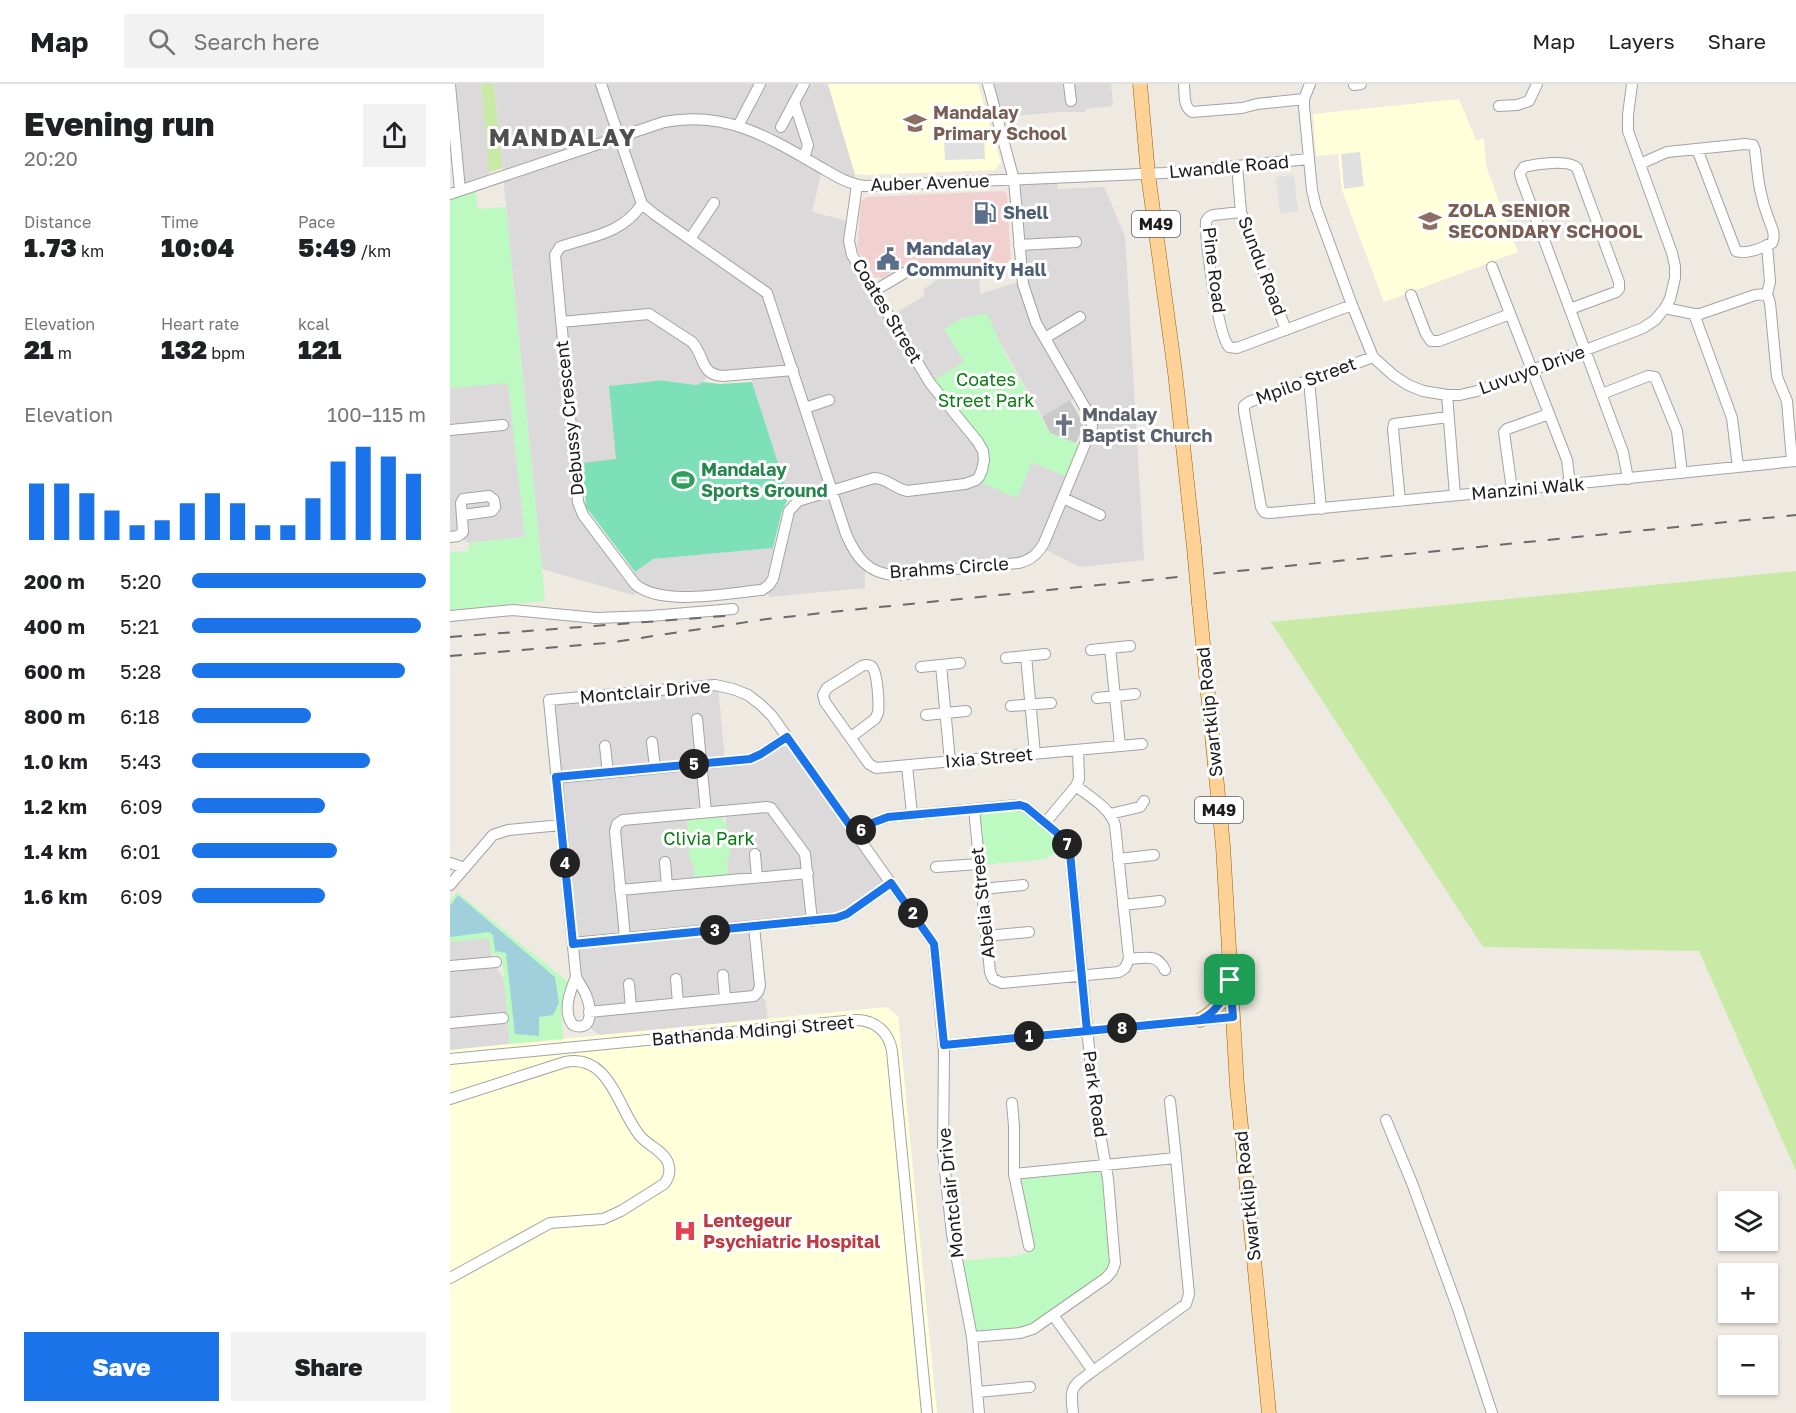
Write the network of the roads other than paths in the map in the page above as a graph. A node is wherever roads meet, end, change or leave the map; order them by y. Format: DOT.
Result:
graph roads {
  1 [pos="601,84"];
  2 [pos="760,84"];
  3 [pos="804,84"];
  4 [pos="988,84"];
  5 [pos="1069,84"];
  6 [pos="1140,84"];
  7 [pos="1184,84"];
  8 [pos="1310,84"];
  9 [pos="1361,84"];
  10 [pos="1537,84"];
  11 [pos="1632,84"];
  12 [pos="450,85"];
  13 [pos="1354,85"];
  14 [pos="1304,99"];
  15 [pos="1071,101"];
  16 [pos="794,102"];
  17 [pos="1499,106"];
  18 [pos="451,113"];
  19 [pos="738,126"];
  20 [pos="781,127"];
  21 [pos="619,137"];
  22 [pos="1697,149"];
  23 [pos="804,158"];
  24 [pos="1309,159"];
  25 [pos="1640,164"];
  26 [pos="1237,166"];
  27 [pos="1149,174"];
  28 [pos="1014,180"];
  29 [pos="857,185"];
  30 [pos="455,192"];
  31 [pos="714,203"];
  32 [pos="642,204"];
  33 [pos="1241,212"];
  34 [pos="690,239"];
  35 [pos="1076,242"];
  36 [pos="1771,242"];
  37 [pos="1019,245"];
  38 [pos="1492,267"];
  39 [pos="938,271"];
  40 [pos="874,291"];
  41 [pos="1767,294"];
  42 [pos="1411,295"];
  43 [pos="1352,305"];
  44 [pos="1665,308"];
  45 [pos="1570,309"];
  46 [pos="1510,314"];
  47 [pos="1694,314"];
  48 [pos="1080,317"];
  49 [pos="561,322"];
  50 [pos="1286,330"];
  51 [pos="1045,338"];
  52 [pos="1585,350"];
  53 [pos="1373,357"];
  54 [pos="793,370"];
  55 [pos="1533,370"];
  56 [pos="1309,380"];
  57 [pos="1602,394"];
  58 [pos="1447,395"];
  59 [pos="829,400"];
  60 [pos="805,408"];
  61 [pos="1549,414"];
  62 [pos="1448,417"];
  63 [pos="503,425"];
  64 [pos="450,430"];
  65 [pos="1794,461"];
  66 [pos="1738,467"];
  67 [pos="1682,473"];
  68 [pos="1628,479"];
  69 [pos="1570,484"];
  70 [pos="1512,490"];
  71 [pos="831,491"];
  72 [pos="1455,495"];
  73 [pos="1063,498"];
  74 [pos="1400,501"];
  75 [pos="1321,509"];
  76 [pos="1264,512"];
  77 [pos="462,515"];
  78 [pos="1100,515"];
  79 [pos="450,537"];
  80 [pos="733,609"];
  81 [pos="450,616"];
  82 [pos="1130,646"];
  83 [pos="1110,648"];
  84 [pos="1091,650"];
  85 [pos="1045,654"];
  86 [pos="1026,656"];
  87 [pos="1006,658"];
  88 [pos="960,663"];
  89 [pos="941,665"];
  90 [pos="921,667"];
  91 [pos="1135,694"];
  92 [pos="1115,696"];
  93 [pos="1097,698"];
  94 [pos="1051,702"];
  95 [pos="1031,705"];
  96 [pos="1011,706"];
  97 [pos="966,711"];
  98 [pos="946,713"];
  99 [pos="926,715"];
  100 [pos="697,719"];
  101 [pos="787,737"];
  102 [pos="851,737"];
  103 [pos="652,742"];
  104 [pos="1142,744"];
  105 [pos="605,746"];
  106 [pos="1120,746"];
  107 [pos="1078,750"];
  108 [pos="1035,754"];
  109 [pos="950,762"];
  110 [pos="701,764"];
  111 [pos="907,766"];
  112 [pos="655,768"];
  113 [pos="608,773"];
  114 [pos="556,777"];
  115 [pos="1076,786"];
  116 [pos="1144,801"];
  117 [pos="974,809"];
  118 [pos="706,812"];
  119 [pos="912,814"];
  120 [pos="1110,814"];
  121 [pos="1045,823"];
  122 [pos="561,825"];
  123 [pos="856,834"];
  124 [pos="755,854"];
  125 [pos="1154,855"];
  126 [pos="1118,859"];
  127 [pos="665,862"];
  128 [pos="450,863"];
  129 [pos="979,864"];
  130 [pos="936,867"];
  131 [pos="465,868"];
  132 [pos="808,873"];
  133 [pos="757,877"];
  134 [pos="891,883"];
  135 [pos="450,885"];
  136 [pos="1023,885"];
  137 [pos="667,886"];
  138 [pos="982,889"];
  139 [pos="620,890"];
  140 [pos="1160,901"];
  141 [pos="1123,905"];
  142 [pos="812,921"];
  143 [pos="754,926"];
  144 [pos="1029,932"];
  145 [pos="986,936"];
  146 [pos="624,938"];
  147 [pos="573,944"];
  148 [pos="1129,959"];
  149 [pos="496,962"];
  150 [pos="450,966"];
  151 [pos="1165,970"];
  152 [pos="723,975"];
  153 [pos="1082,975"];
  154 [pos="576,977"];
  155 [pos="676,979"];
  156 [pos="1230,980"];
  157 [pos="629,984"];
  158 [pos="725,999"];
  159 [pos="678,1003"];
  160 [pos="631,1008"];
  161 [pos="589,1012"];
  162 [pos="1233,1017"];
  163 [pos="503,1018"];
  164 [pos="1200,1020"];
  165 [pos="450,1023"];
  166 [pos="1087,1031"];
  167 [pos="944,1045"];
  168 [pos="450,1059"];
  169 [pos="450,1099"];
  170 [pos="1170,1101"];
  171 [pos="1012,1103"];
  172 [pos="1386,1120"];
  173 [pos="1176,1158"];
  174 [pos="1106,1165"];
  175 [pos="1014,1174"];
  176 [pos="1029,1246"];
  177 [pos="450,1278"];
  178 [pos="1053,1316"];
  179 [pos="972,1337"];
  180 [pos="1093,1371"];
  181 [pos="1030,1387"];
  182 [pos="978,1392"];
  183 [pos="927,1413"];
  184 [pos="979,1413"];
  185 [pos="1073,1413"];
  186 [pos="1269,1413"];
  187 [pos="1492,1413"];
  1 -- 21 [label="street"];
  2 -- 19 [label="street"];
  3 -- 16 [label="street"];
  4 -- 28 [label="street, Brahms Circle"];
  5 -- 15 [label="street"];
  6 -- 27 [label="main road, Swartklip Road / M49"];
  7 -- 14 [label="street"];
  8 -- 14 [label="street"];
  9 -- 13 [label="street"];
  10 -- 17 [label="street"];
  11 -- 25 [label="street"];
  12 -- 18 [label="street"];
  14 -- 24 [label="street, Luvuyo Drive"];
  16 -- 20 [label="street"];
  16 -- 23 [label="street"];
  18 -- 30 [label="street"];
  19 -- 21 [label="street, Auber Avenue"];
  19 -- 23 [label="street, Auber Avenue"];
  21 -- 30 [label="street, Auber Avenue"];
  21 -- 32 [label="street"];
  22 -- 25 [label="street"];
  22 -- 36 [label="street"];
  22 -- 36 [label="street"];
  23 -- 29 [label="street, Auber Avenue"];
  24 -- 26 [label="street, Lwandle Road"];
  24 -- 43 [label="street, Luvuyo Drive"];
  25 -- 44 [label="street"];
  26 -- 27 [label="street, Lwandle Road"];
  26 -- 33 [label="street, Sundu Road"];
  27 -- 28 [label="street, Auber Avenue"];
  27 -- 156 [label="main road, Swartklip Road / M49, bridge"];
  28 -- 29 [label="street, Auber Avenue"];
  28 -- 37 [label="street, Brahms Circle"];
  29 -- 40 [label="street, Coates Street"];
  31 -- 34 [label="street"];
  32 -- 34 [label="street, Brahms Circle"];
  32 -- 49 [label="street, Debussy Crescent"];
  33 -- 50 [label="street, Sundu Road"];
  33 -- 50 [label="street, Pine Road"];
  34 -- 54 [label="street, Brahms Circle"];
  35 -- 37 [label="street"];
  36 -- 41 [label="street"];
  37 -- 51 [label="street, Brahms Circle"];
  38 -- 46 [label="street"];
  39 -- 40 [label="street"];
  40 -- 71 [label="street, Coates Street"];
  41 -- 47 [label="street"];
  41 -- 65 [label="street"];
  42 -- 46 [label="street"];
  43 -- 50 [label="street"];
  43 -- 53 [label="street, Luvuyo Drive"];
  44 -- 47 [label="street"];
  44 -- 52 [label="street, Luvuyo Drive"];
  45 -- 45 [label="street"];
  45 -- 52 [label="street"];
  46 -- 55 [label="street"];
  47 -- 66 [label="street"];
  48 -- 51 [label="street"];
  49 -- 54 [label="street"];
  49 -- 71 [label="street, Debussy Crescent"];
  51 -- 73 [label="street, Brahms Circle"];
  52 -- 55 [label="street, Luvuyo Drive"];
  52 -- 57 [label="street"];
  53 -- 56 [label="street, Mpilo Street"];
  53 -- 58 [label="street, Luvuyo Drive"];
  54 -- 60 [label="street, Brahms Circle"];
  55 -- 58 [label="street, Luvuyo Drive"];
  55 -- 61 [label="street"];
  56 -- 75 [label="street"];
  56 -- 76 [label="street, Mpilo Street"];
  57 -- 67 [label="street"];
  57 -- 68 [label="street"];
  58 -- 62 [label="street"];
  59 -- 60 [label="street"];
  60 -- 71 [label="street, Brahms Circle"];
  61 -- 69 [label="street"];
  61 -- 70 [label="street"];
  62 -- 72 [label="street"];
  62 -- 74 [label="street"];
  63 -- 64 [label="street"];
  65 -- 66 [label="street, Manzini Walk"];
  66 -- 67 [label="street, Manzini Walk"];
  67 -- 68 [label="street, Manzini Walk"];
  68 -- 69 [label="street, Manzini Walk"];
  69 -- 70 [label="street, Manzini Walk"];
  70 -- 72 [label="street, Manzini Walk"];
  71 -- 73 [label="street, Brahms Circle"];
  72 -- 74 [label="street, Manzini Walk"];
  73 -- 78 [label="street"];
  74 -- 75 [label="street, Manzini Walk"];
  75 -- 76 [label="street, Manzini Walk"];
  77 -- 79 [label="street"];
  80 -- 81 [label="street"];
  82 -- 83 [label="street"];
  83 -- 84 [label="street"];
  83 -- 92 [label="street"];
  85 -- 86 [label="street"];
  86 -- 87 [label="street"];
  86 -- 95 [label="street"];
  88 -- 89 [label="street"];
  89 -- 90 [label="street"];
  89 -- 98 [label="street"];
  91 -- 92 [label="street"];
  92 -- 93 [label="street"];
  92 -- 106 [label="street"];
  94 -- 95 [label="street"];
  95 -- 96 [label="street"];
  95 -- 108 [label="street"];
  97 -- 98 [label="street"];
  98 -- 99 [label="street"];
  98 -- 109 [label="street"];
  100 -- 110 [label="street"];
  101 -- 110 [label="street"];
  101 -- 114 [label="street, Montclair Drive"];
  101 -- 123 [label="street, Montclair Drive"];
  102 -- 102 [label="street, Ixia Street"];
  102 -- 111 [label="street, Ixia Street"];
  103 -- 112 [label="street"];
  104 -- 106 [label="street, Ixia Street"];
  105 -- 113 [label="street"];
  106 -- 107 [label="street, Ixia Street"];
  107 -- 108 [label="street, Ixia Street"];
  107 -- 115 [label="street"];
  108 -- 109 [label="street, Ixia Street"];
  109 -- 111 [label="street, Ixia Street"];
  110 -- 112 [label="street"];
  110 -- 118 [label="street"];
  111 -- 119 [label="street"];
  112 -- 113 [label="street"];
  113 -- 114 [label="street"];
  114 -- 122 [label="street"];
  115 -- 120 [label="street"];
  115 -- 121 [label="street"];
  116 -- 120 [label="street"];
  117 -- 119 [label="street, Park Road"];
  117 -- 121 [label="street, Park Road"];
  117 -- 129 [label="street, Abelia Street"];
  118 -- 132 [label="street"];
  118 -- 139 [label="street"];
  119 -- 123 [label="street, Park Road"];
  120 -- 126 [label="street"];
  121 -- 153 [label="street, Park Road"];
  122 -- 131 [label="street"];
  122 -- 147 [label="street"];
  123 -- 134 [label="street, Montclair Drive"];
  124 -- 133 [label="street"];
  125 -- 126 [label="street"];
  126 -- 141 [label="street"];
  127 -- 137 [label="street"];
  128 -- 131 [label="street"];
  129 -- 130 [label="street"];
  129 -- 138 [label="street, Abelia Street"];
  131 -- 135 [label="street"];
  132 -- 133 [label="street"];
  132 -- 142 [label="street"];
  133 -- 137 [label="street"];
  134 -- 142 [label="street"];
  134 -- 167 [label="street, Montclair Drive"];
  136 -- 138 [label="street"];
  137 -- 139 [label="street"];
  138 -- 145 [label="street, Abelia Street"];
  139 -- 146 [label="street"];
  140 -- 141 [label="street"];
  141 -- 148 [label="street"];
  142 -- 143 [label="street"];
  143 -- 146 [label="street"];
  143 -- 158 [label="street"];
  144 -- 145 [label="street"];
  145 -- 153 [label="street, Abelia Street"];
  146 -- 147 [label="street"];
  147 -- 154 [label="street"];
  148 -- 151 [label="street"];
  148 -- 153 [label="street, Abelia Street"];
  149 -- 150 [label="street"];
  152 -- 158 [label="street"];
  153 -- 166 [label="street, Park Road"];
  154 -- 161 [label="street"];
  154 -- 161 [label="street"];
  155 -- 159 [label="street"];
  156 -- 162 [label="main road, Swartklip Road / M49"];
  156 -- 164 [label="main road"];
  157 -- 160 [label="street"];
  158 -- 159 [label="street"];
  159 -- 160 [label="street"];
  160 -- 161 [label="street"];
  162 -- 164 [label="street"];
  162 -- 186 [label="main road, Swartklip Road / M49"];
  163 -- 165 [label="street"];
  164 -- 166 [label="street"];
  166 -- 167 [label="street"];
  166 -- 174 [label="street, Park Road"];
  167 -- 179 [label="street, Montclair Drive"];
  168 -- 183 [label="street, Bathanda Mdingi Street"];
  169 -- 177 [label="street"];
  170 -- 173 [label="street"];
  171 -- 175 [label="street"];
  172 -- 187 [label="street"];
  173 -- 174 [label="street"];
  173 -- 180 [label="street"];
  174 -- 175 [label="street"];
  174 -- 178 [label="street, Park Road"];
  175 -- 176 [label="street"];
  178 -- 179 [label="street, Park Road"];
  178 -- 180 [label="street"];
  179 -- 182 [label="street, Montclair Drive"];
  180 -- 185 [label="street"];
  181 -- 182 [label="street"];
  182 -- 184 [label="street, Montclair Drive"];
}
